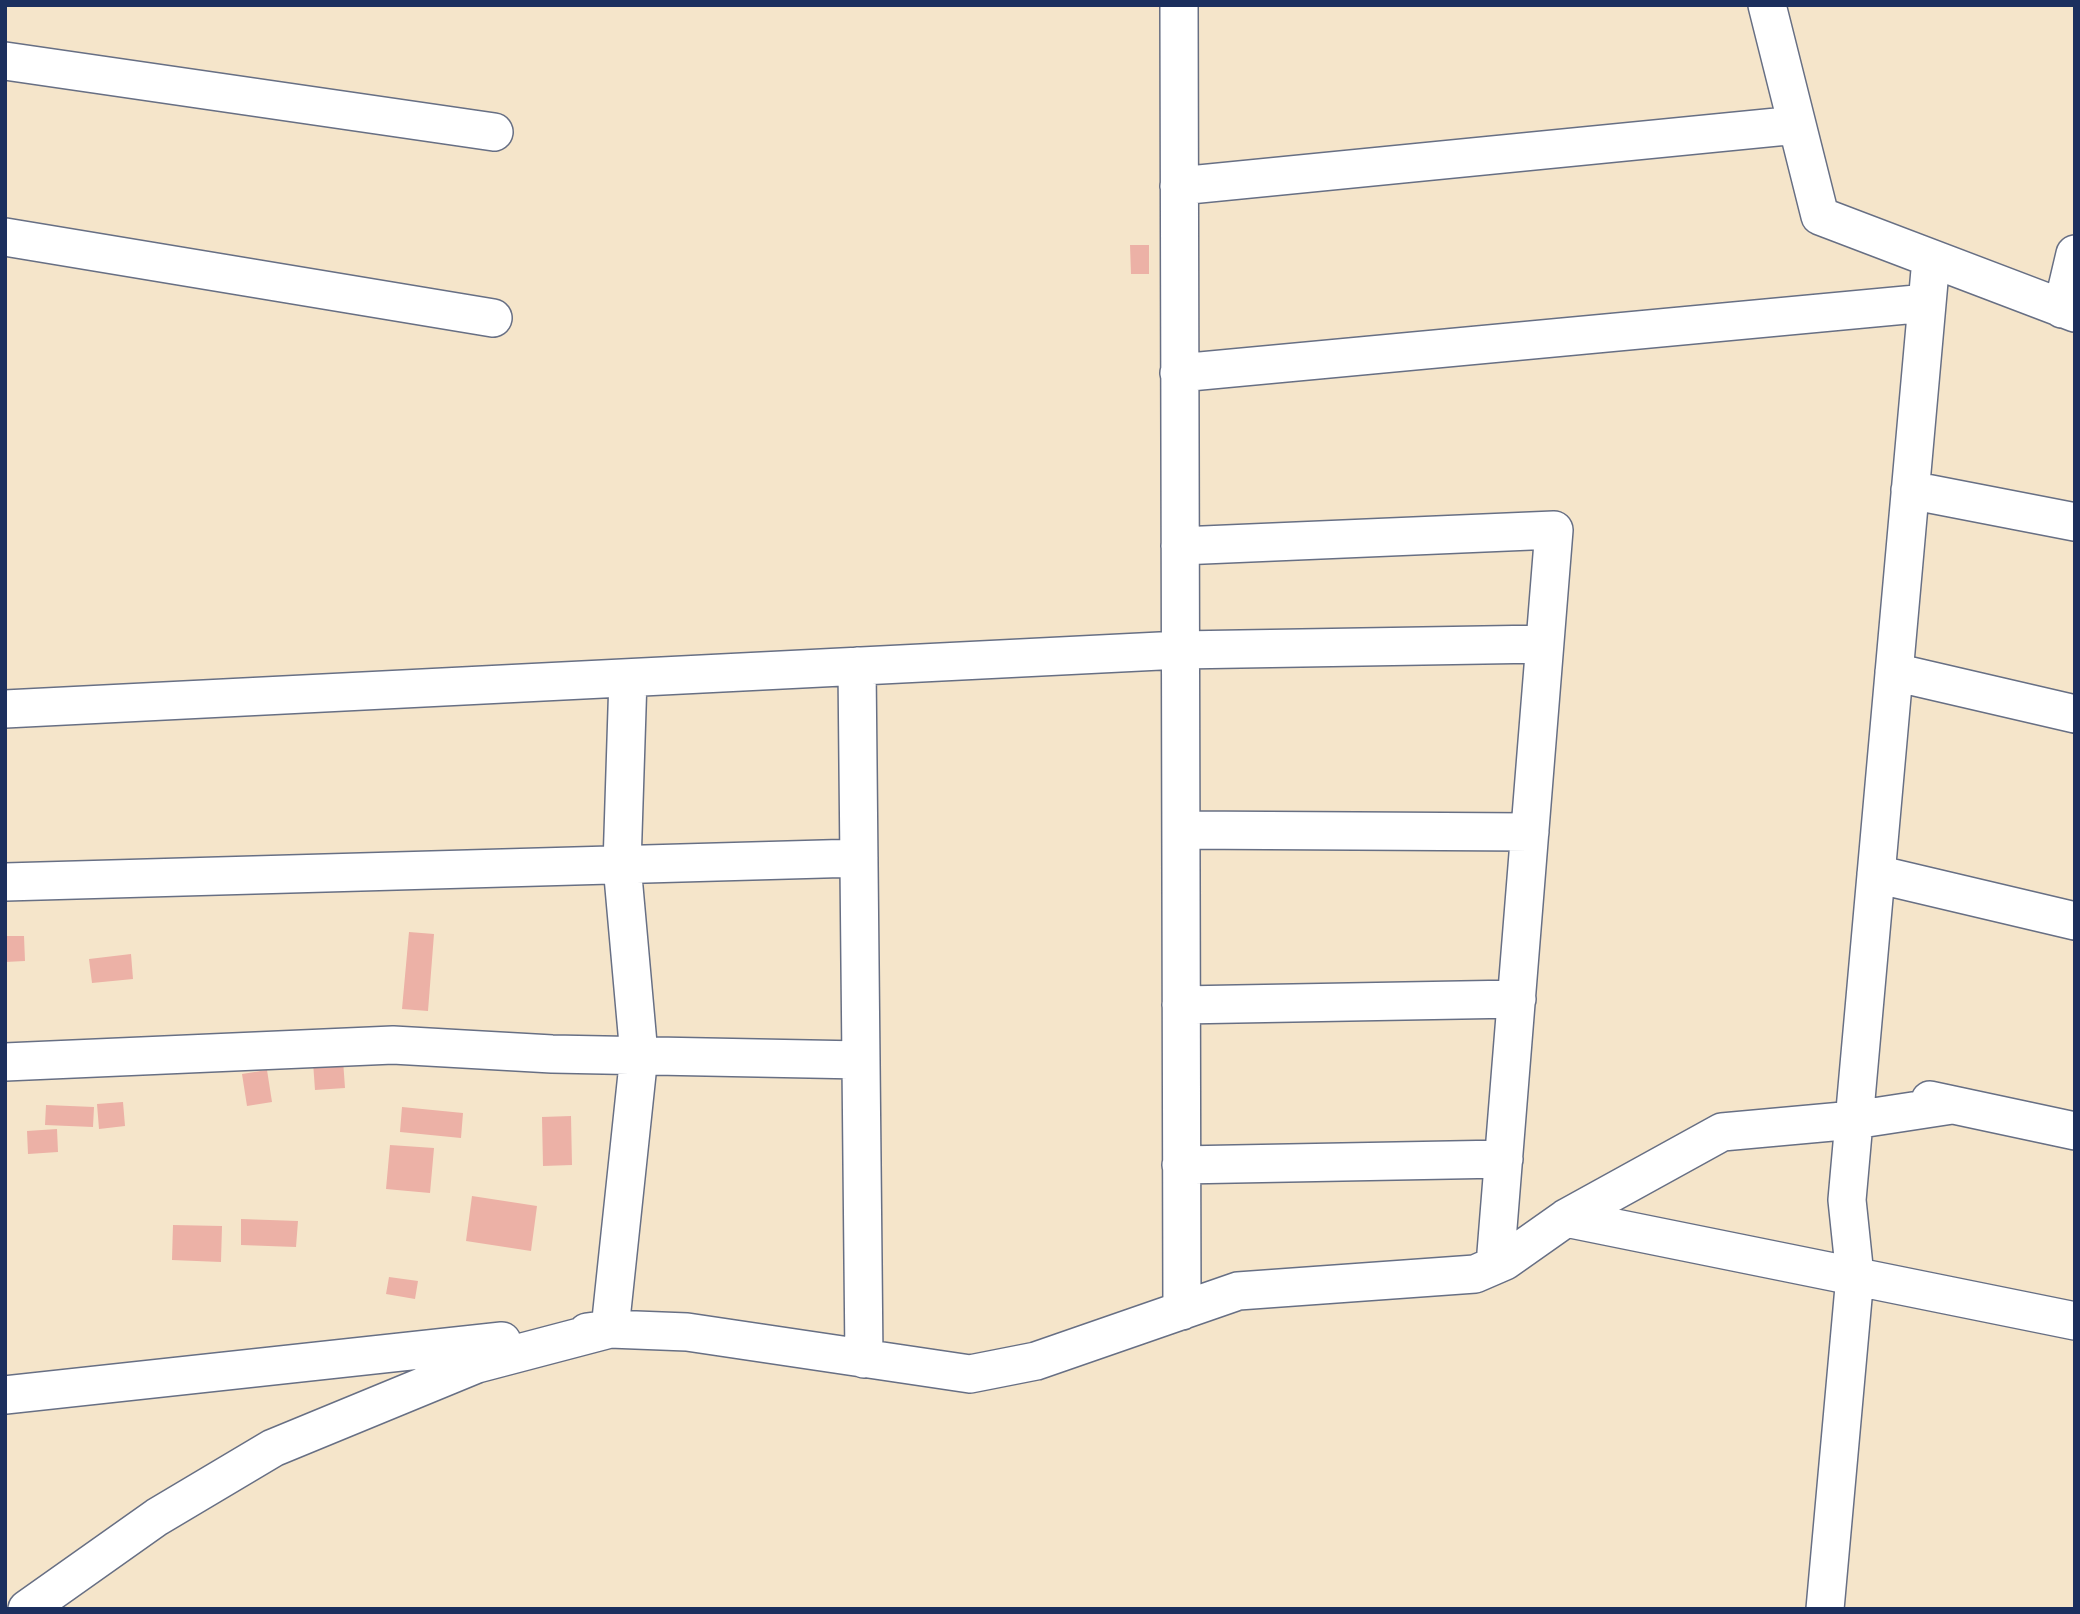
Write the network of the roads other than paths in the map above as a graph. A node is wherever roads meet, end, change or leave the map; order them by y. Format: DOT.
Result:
graph roads {
  1 [pos="1179,5"];
  2 [pos="1767,5"];
  3 [pos="5,61"];
  4 [pos="1797,125"];
  5 [pos="494,132"];
  6 [pos="1179,186"];
  7 [pos="5,237"];
  8 [pos="2075,254"];
  9 [pos="1931,259"];
  10 [pos="1927,303"];
  11 [pos="2069,311"];
  12 [pos="493,317"];
  13 [pos="1179,373"];
  14 [pos="1910,490"];
  15 [pos="2075,522"];
  16 [pos="1180,546"];
  17 [pos="1545,644"];
  18 [pos="1180,650"];
  19 [pos="857,666"];
  20 [pos="1894,672"];
  21 [pos="628,677"];
  22 [pos="5,709"];
  23 [pos="2075,714"];
  24 [pos="1181,830"];
  25 [pos="1530,832"];
  26 [pos="859,858"];
  27 [pos="622,865"];
  28 [pos="1876,874"];
  29 [pos="5,882"];
  30 [pos="2075,920"];
  31 [pos="1517,999"];
  32 [pos="1181,1005"];
  33 [pos="639,1055"];
  34 [pos="861,1060"];
  35 [pos="5,1062"];
  36 [pos="1857,1084"];
  37 [pos="1952,1105"];
  38 [pos="1854,1120"];
  39 [pos="2075,1131"];
  40 [pos="1504,1159"];
  41 [pos="1181,1165"];
  42 [pos="1566,1218"];
  43 [pos="1495,1265"];
  44 [pos="1855,1276"];
  45 [pos="1182,1311"];
  46 [pos="2075,1321"];
  47 [pos="610,1329"];
  48 [pos="864,1359"];
  49 [pos="5,1395"];
  50 [pos="27,1609"];
  51 [pos="1825,1609"];
  1 -- 6 [label="street"];
  2 -- 4 [label="street"];
  3 -- 5 [label="street"];
  4 -- 6 [label="street"];
  4 -- 9 [label="street"];
  6 -- 13 [label="street"];
  7 -- 12 [label="street"];
  8 -- 11 [label="street"];
  9 -- 10 [label="street"];
  9 -- 11 [label="street"];
  10 -- 13 [label="street"];
  10 -- 14 [label="street"];
  13 -- 16 [label="street"];
  14 -- 15 [label="street"];
  14 -- 20 [label="street"];
  16 -- 17 [label="street"];
  16 -- 18 [label="street"];
  17 -- 18 [label="street"];
  17 -- 25 [label="street"];
  18 -- 19 [label="street"];
  18 -- 24 [label="street"];
  19 -- 21 [label="street"];
  19 -- 26 [label="street"];
  20 -- 23 [label="street"];
  20 -- 28 [label="street"];
  21 -- 22 [label="street"];
  21 -- 27 [label="street"];
  24 -- 25 [label="street"];
  24 -- 32 [label="street"];
  25 -- 31 [label="street"];
  26 -- 27 [label="street"];
  26 -- 34 [label="street"];
  27 -- 29 [label="street"];
  27 -- 33 [label="street"];
  28 -- 30 [label="street"];
  28 -- 36 [label="street"];
  31 -- 32 [label="street"];
  31 -- 40 [label="street"];
  32 -- 41 [label="street"];
  33 -- 34 [label="street"];
  33 -- 35 [label="street"];
  33 -- 47 [label="street"];
  34 -- 48 [label="street"];
  36 -- 37 [label="street"];
  36 -- 38 [label="street"];
  37 -- 38 [label="street"];
  37 -- 39 [label="street"];
  38 -- 42 [label="street"];
  38 -- 44 [label="street"];
  40 -- 41 [label="street"];
  40 -- 43 [label="street"];
  41 -- 45 [label="street"];
  42 -- 43 [label="street"];
  42 -- 44 [label="street"];
  43 -- 45 [label="street"];
  44 -- 46 [label="street"];
  44 -- 51 [label="street"];
  45 -- 48 [label="street"];
  47 -- 48 [label="street"];
  47 -- 49 [label="street"];
  47 -- 50 [label="street"];
}
